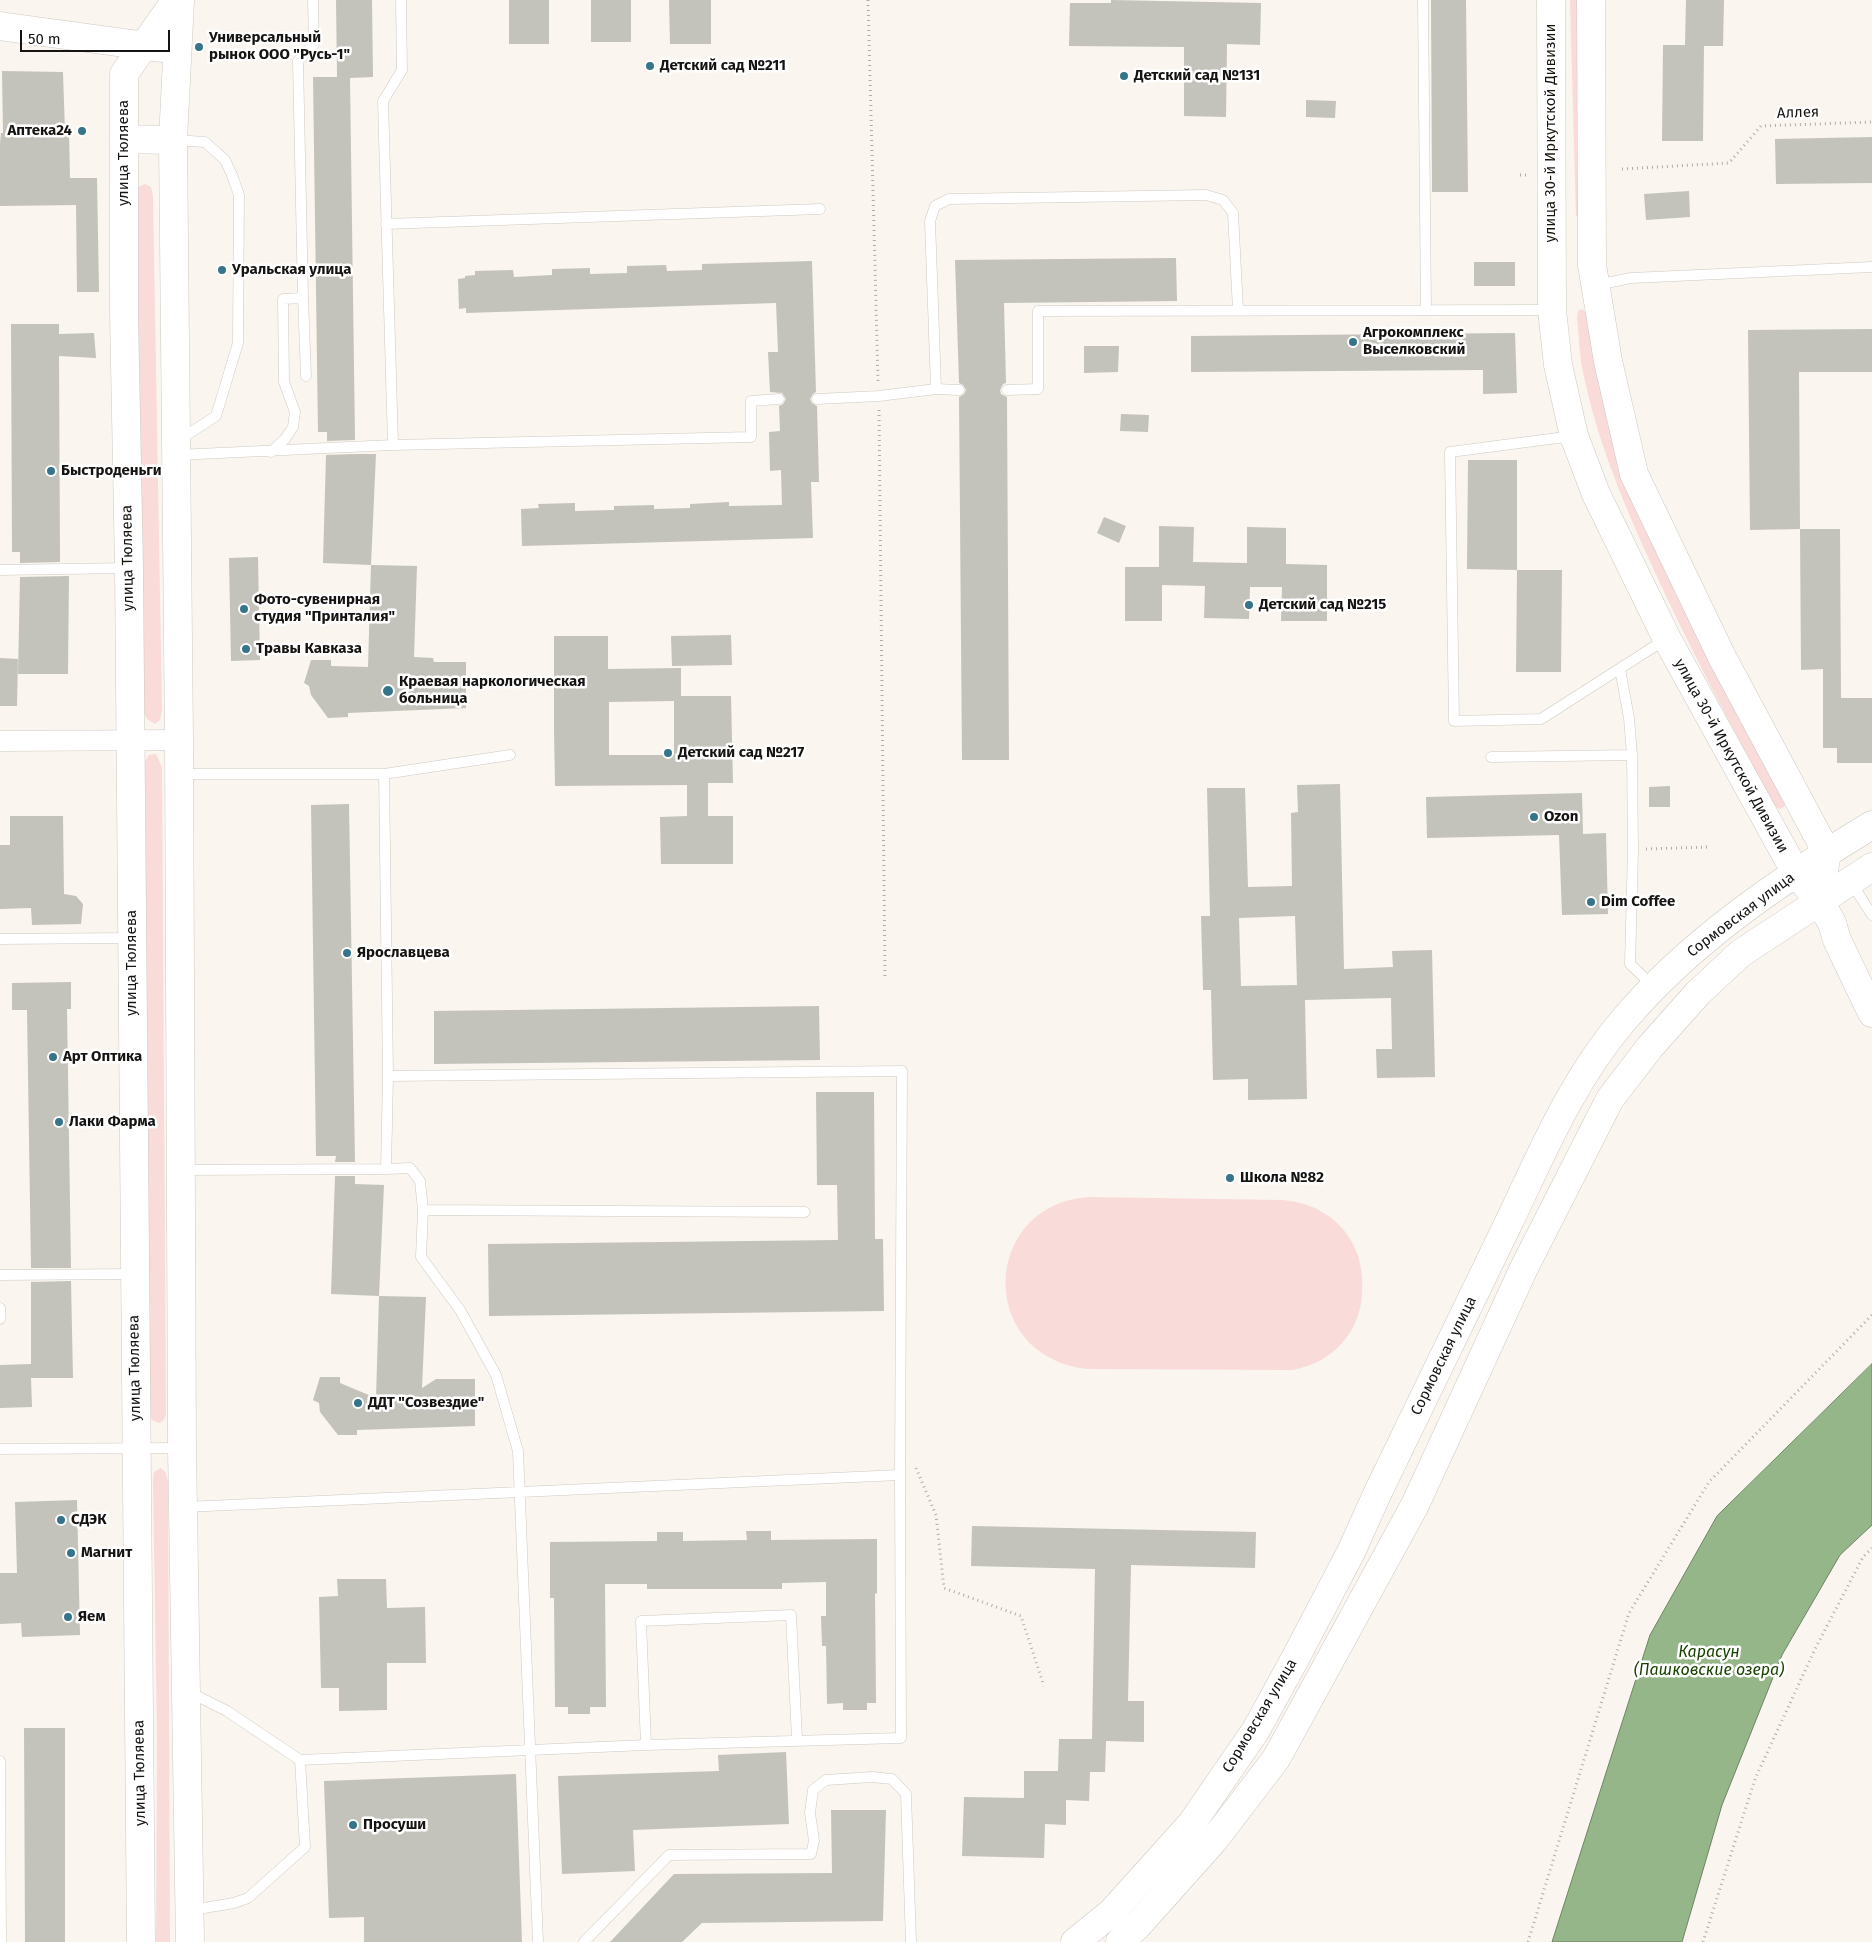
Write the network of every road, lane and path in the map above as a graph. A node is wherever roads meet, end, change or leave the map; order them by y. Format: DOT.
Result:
graph roads {
  1 [pos="178,0"];
  2 [pos="313,0"];
  3 [pos="401,0"];
  4 [pos="868,0"];
  5 [pos="1422,0"];
  6 [pos="1551,0"];
  7 [pos="1591,0"];
  8 [pos="0,26"];
  9 [pos="144,46"];
  10 [pos="177,50"];
  11 [pos="1872,122"];
  12 [pos="124,139"];
  13 [pos="173,140"];
  14 [pos="1622,169"];
  15 [pos="820,209"];
  16 [pos="386,224"];
  17 [pos="1552,266"];
  18 [pos="1872,267"];
  19 [pos="1594,275"];
  20 [pos="303,298"];
  21 [pos="1238,310"];
  22 [pos="1426,310"];
  23 [pos="1552,310"];
  24 [pos="306,376"];
  25 [pos="936,389"];
  26 [pos="959,390"];
  27 [pos="1007,390"];
  28 [pos="879,396"];
  29 [pos="779,399"];
  30 [pos="817,399"];
  31 [pos="1574,436"];
  32 [pos="394,445"];
  33 [pos="176,449"];
  34 [pos="271,452"];
  35 [pos="129,568"];
  36 [pos="0,570"];
  37 [pos="1667,639"];
  38 [pos="1620,669"];
  39 [pos="130,740"];
  40 [pos="179,740"];
  41 [pos="0,741"];
  42 [pos="510,754"];
  43 [pos="1632,755"];
  44 [pos="1491,758"];
  45 [pos="179,774"];
  46 [pos="384,774"];
  47 [pos="1872,826"];
  48 [pos="1708,847"];
  49 [pos="1633,849"];
  50 [pos="1827,853"];
  51 [pos="1796,873"];
  52 [pos="1861,874"];
  53 [pos="1820,902"];
  54 [pos="1872,915"];
  55 [pos="132,938"];
  56 [pos="0,939"];
  57 [pos="885,977"];
  58 [pos="1655,987"];
  59 [pos="1872,1013"];
  60 [pos="388,1076"];
  61 [pos="386,1169"];
  62 [pos="180,1170"];
  63 [pos="423,1210"];
  64 [pos="805,1212"];
  65 [pos="134,1274"];
  66 [pos="0,1276"];
  67 [pos="0,1308"];
  68 [pos="1872,1315"];
  69 [pos="0,1319"];
  70 [pos="900,1434"];
  71 [pos="136,1448"];
  72 [pos="182,1448"];
  73 [pos="0,1449"];
  74 [pos="900,1475"];
  75 [pos="521,1492"];
  76 [pos="182,1507"];
  77 [pos="1872,1548"];
  78 [pos="1044,1686"];
  79 [pos="186,1691"];
  80 [pos="797,1739"];
  81 [pos="646,1745"];
  82 [pos="1242,1749"];
  83 [pos="531,1751"];
  84 [pos="300,1760"];
  85 [pos="0,1761"];
  86 [pos="1270,1767"];
  87 [pos="189,1910"];
  88 [pos="2,1942"];
  89 [pos="141,1942"];
  90 [pos="190,1942"];
  91 [pos="538,1942"];
  92 [pos="584,1942"];
  93 [pos="911,1942"];
  94 [pos="1075,1942"];
  95 [pos="1120,1942"];
  96 [pos="1528,1942"];
  97 [pos="1703,1942"];
  1 -- 9 [label="main road, улица Тюляева"];
  1 -- 10 [label="main road, улица Тюляева"];
  2 -- 20 [label="lane"];
  3 -- 16 [label="lane"];
  4 -- 28 [label="path"];
  5 -- 22 [label="lane"];
  6 -- 17 [label="main road, улица 30-й Иркутской Дивизии"];
  7 -- 19 [label="main road"];
  8 -- 9 [label="main road"];
  9 -- 10 [label="main road"];
  9 -- 12 [label="main road, улица Тюляева"];
  10 -- 13 [label="main road, улица Тюляева"];
  11 -- 14 [label="path, Аллея"];
  12 -- 13 [label="main road"];
  12 -- 35 [label="main road, улица Тюляева"];
  13 -- 33 [label="main road, улица Тюляева"];
  13 -- 33 [label="lane"];
  15 -- 16 [label="lane"];
  16 -- 32 [label="lane"];
  17 -- 19 [label="main road"];
  17 -- 23 [label="main road, улица 30-й Иркутской Дивизии"];
  18 -- 19 [label="lane"];
  19 -- 50 [label="main road"];
  20 -- 24 [label="lane"];
  20 -- 34 [label="lane"];
  21 -- 22 [label="lane"];
  21 -- 25 [label="lane"];
  21 -- 27 [label="lane"];
  22 -- 23 [label="lane"];
  23 -- 31 [label="main road, улица 30-й Иркутской Дивизии"];
  25 -- 26 [label="lane"];
  25 -- 28 [label="lane"];
  28 -- 30 [label="lane"];
  28 -- 57 [label="path"];
  29 -- 32 [label="lane"];
  31 -- 37 [label="main road, улица 30-й Иркутской Дивизии"];
  31 -- 38 [label="lane"];
  32 -- 34 [label="lane"];
  33 -- 34 [label="lane"];
  33 -- 40 [label="main road, улица Тюляева"];
  35 -- 36 [label="lane"];
  35 -- 39 [label="main road, улица Тюляева"];
  37 -- 38 [label="lane"];
  37 -- 51 [label="main road, улица 30-й Иркутской Дивизии"];
  38 -- 43 [label="lane"];
  39 -- 40 [label="street"];
  39 -- 41 [label="street"];
  39 -- 55 [label="main road, улица Тюляева"];
  40 -- 45 [label="main road, улица Тюляева"];
  42 -- 46 [label="lane"];
  43 -- 44 [label="lane"];
  43 -- 49 [label="lane"];
  45 -- 46 [label="lane"];
  45 -- 62 [label="main road, улица Тюляева"];
  46 -- 60 [label="lane"];
  47 -- 50 [label="main road, Сормовская улица"];
  48 -- 49 [label="path"];
  49 -- 58 [label="lane"];
  50 -- 51 [label="main road, Сормовская улица"];
  50 -- 53 [label="main road"];
  51 -- 53 [label="main road, улица 30-й Иркутской Дивизии"];
  51 -- 58 [label="main road, Сормовская улица"];
  52 -- 53 [label="main road, Сормовская улица"];
  52 -- 54 [label="lane"];
  53 -- 59 [label="main road, улица 30-й Иркутской Дивизии"];
  53 -- 86 [label="main road, Сормовская улица"];
  55 -- 56 [label="lane"];
  55 -- 65 [label="main road, улица Тюляева"];
  58 -- 82 [label="main road, Сормовская улица"];
  60 -- 61 [label="lane"];
  60 -- 70 [label="lane"];
  61 -- 62 [label="lane"];
  61 -- 63 [label="lane"];
  62 -- 72 [label="main road, улица Тюляева"];
  63 -- 64 [label="lane"];
  63 -- 75 [label="lane"];
  65 -- 66 [label="lane"];
  65 -- 71 [label="main road, улица Тюляева"];
  67 -- 69 [label="lane"];
  68 -- 96 [label="path"];
  70 -- 74 [label="lane"];
  70 -- 78 [label="path"];
  71 -- 72 [label="lane"];
  71 -- 73 [label="lane"];
  71 -- 89 [label="main road, улица Тюляева"];
  72 -- 76 [label="main road, улица Тюляева"];
  74 -- 75 [label="lane"];
  74 -- 80 [label="lane"];
  75 -- 76 [label="lane"];
  75 -- 83 [label="lane"];
  76 -- 79 [label="main road, улица Тюляева"];
  77 -- 97 [label="path"];
  79 -- 84 [label="lane"];
  79 -- 87 [label="main road, улица Тюляева"];
  80 -- 81 [label="lane"];
  80 -- 81 [label="lane"];
  81 -- 83 [label="lane"];
  82 -- 86 [label="main road"];
  82 -- 94 [label="main road, Сормовская улица"];
  83 -- 84 [label="lane"];
  83 -- 91 [label="lane"];
  84 -- 87 [label="lane"];
  85 -- 88 [label="lane"];
  86 -- 95 [label="main road, Сормовская улица"];
  87 -- 90 [label="main road, улица Тюляева"];
  92 -- 93 [label="lane"];
}
